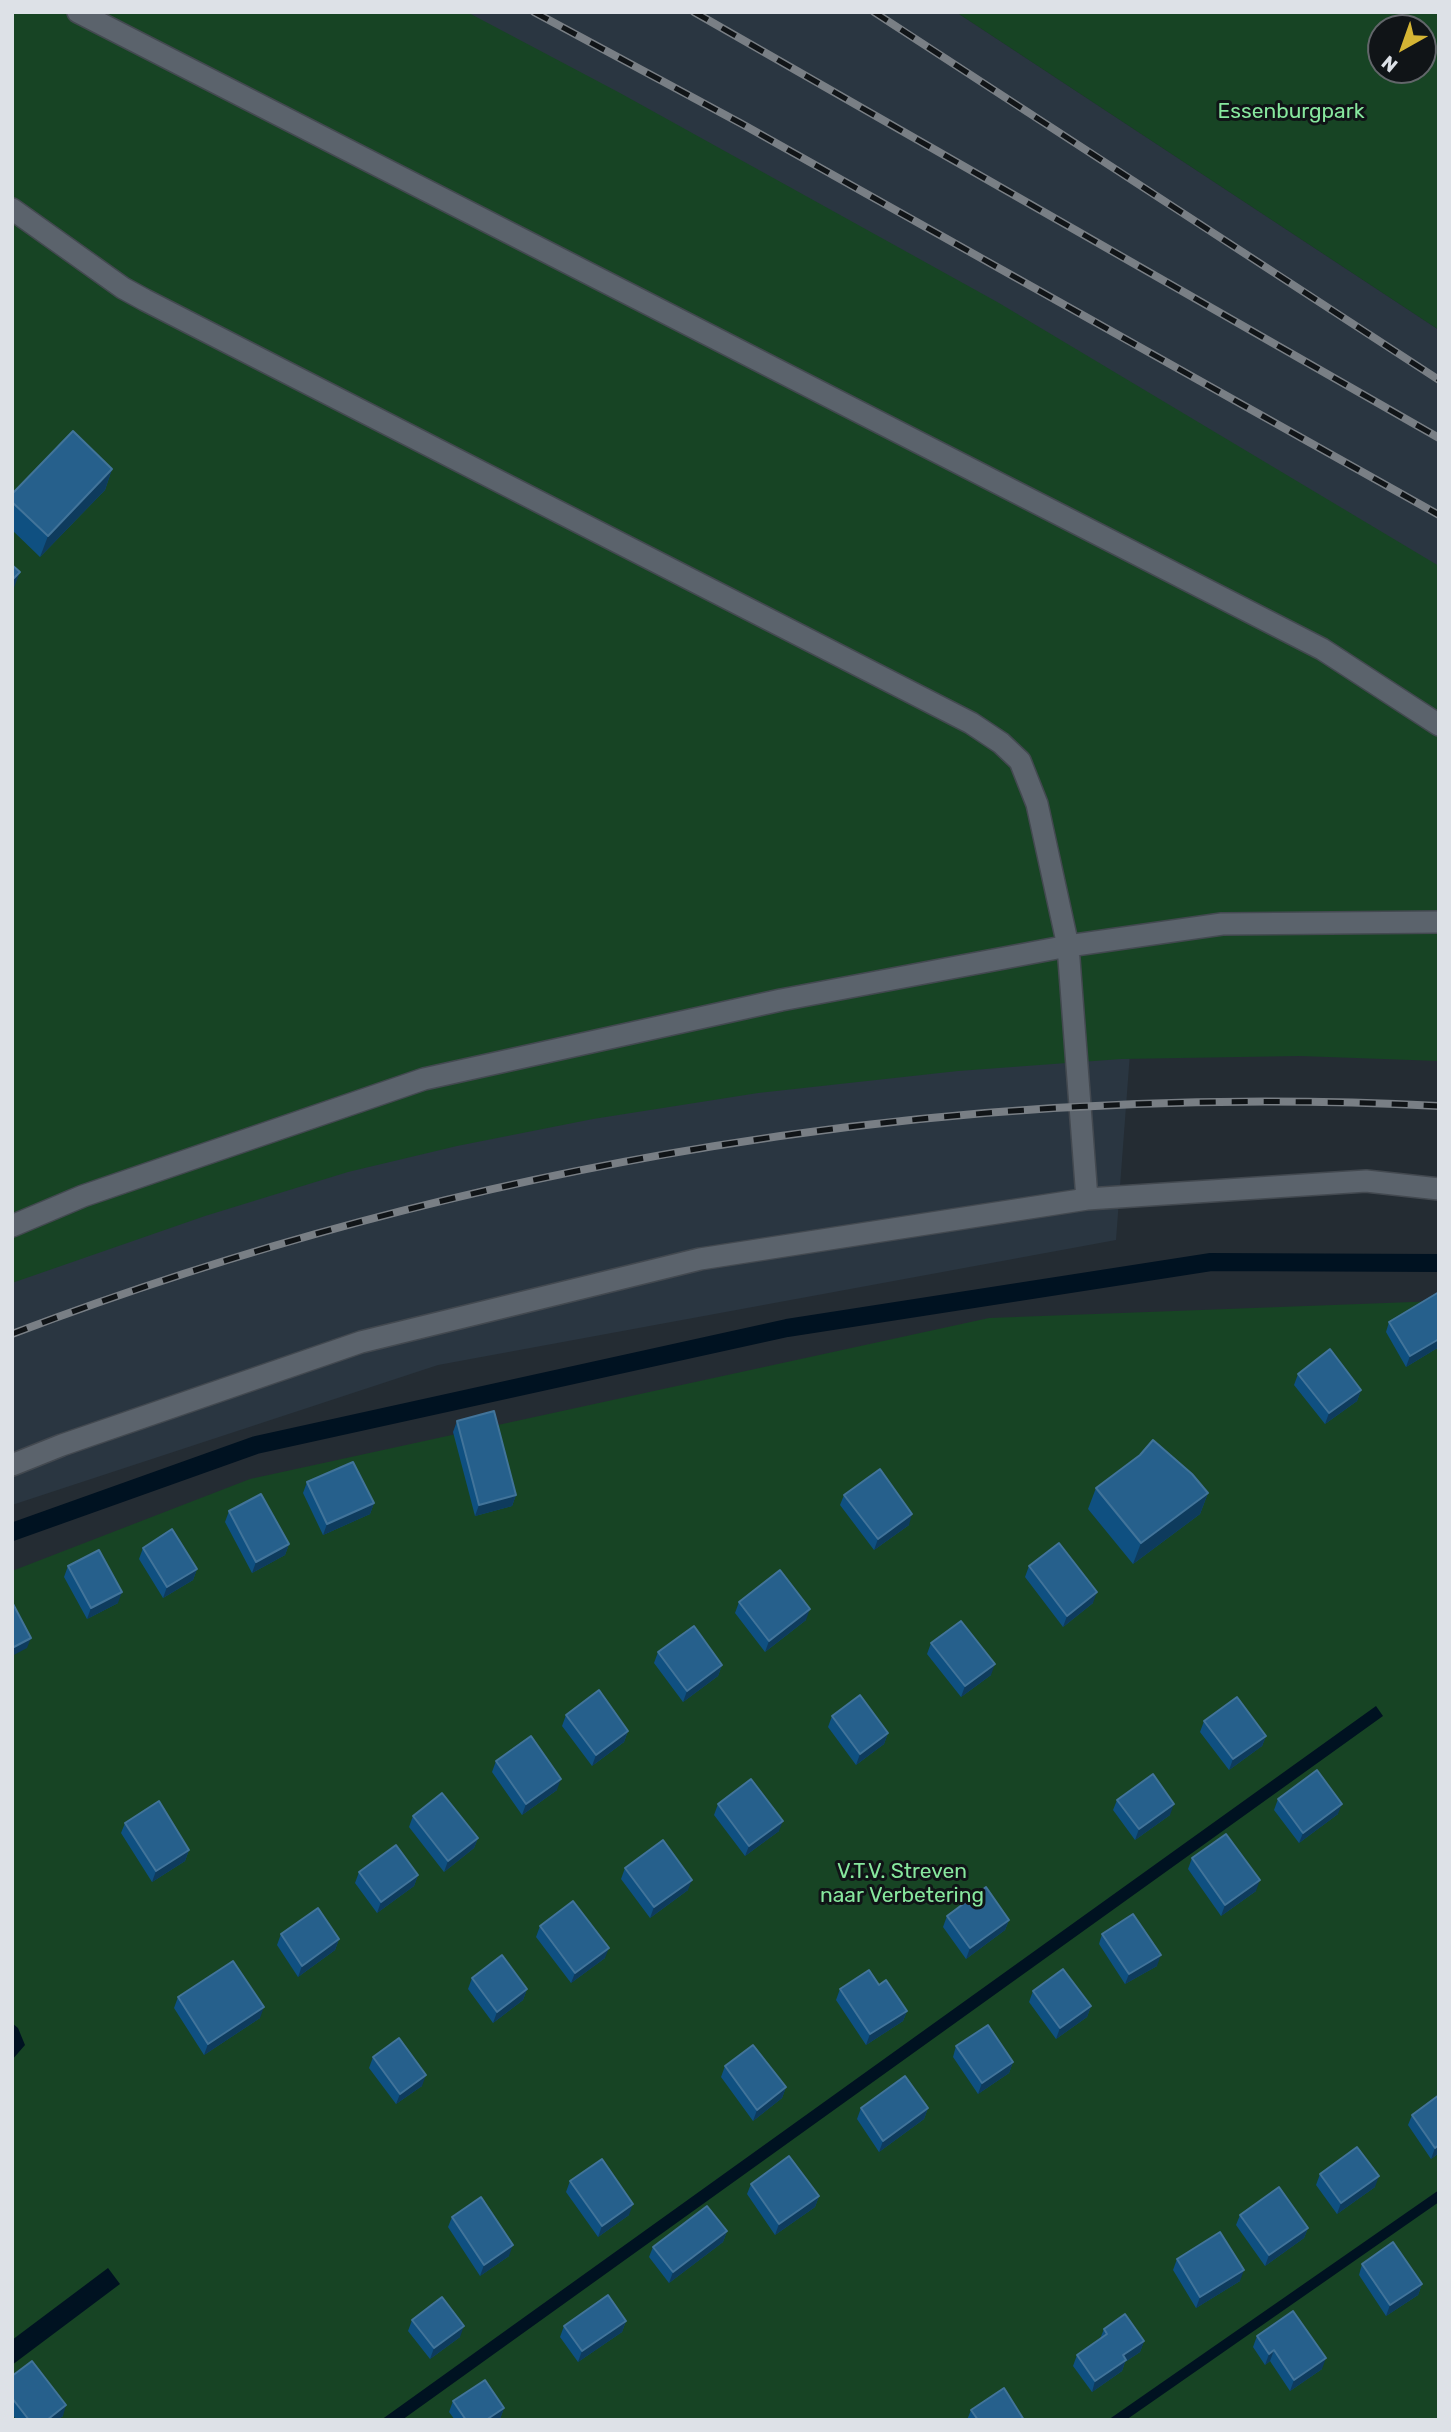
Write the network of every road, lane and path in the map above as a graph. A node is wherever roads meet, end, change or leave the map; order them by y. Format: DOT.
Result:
graph roads {
  1 [pos="78,12"];
  2 [pos="12,209"];
  3 [pos="1439,725"];
  4 [pos="1439,922"];
  5 [pos="1068,946"];
  6 [pos="1439,1189"];
  7 [pos="1087,1199"];
  8 [pos="12,1226"];
  9 [pos="12,1465"];
  1 -- 3 [label="lane"];
  2 -- 5 [label="lane"];
  4 -- 5 [label="lane"];
  5 -- 7 [label="lane"];
  5 -- 8 [label="lane"];
  6 -- 7 [label="lane"];
  7 -- 9 [label="lane"];
}
